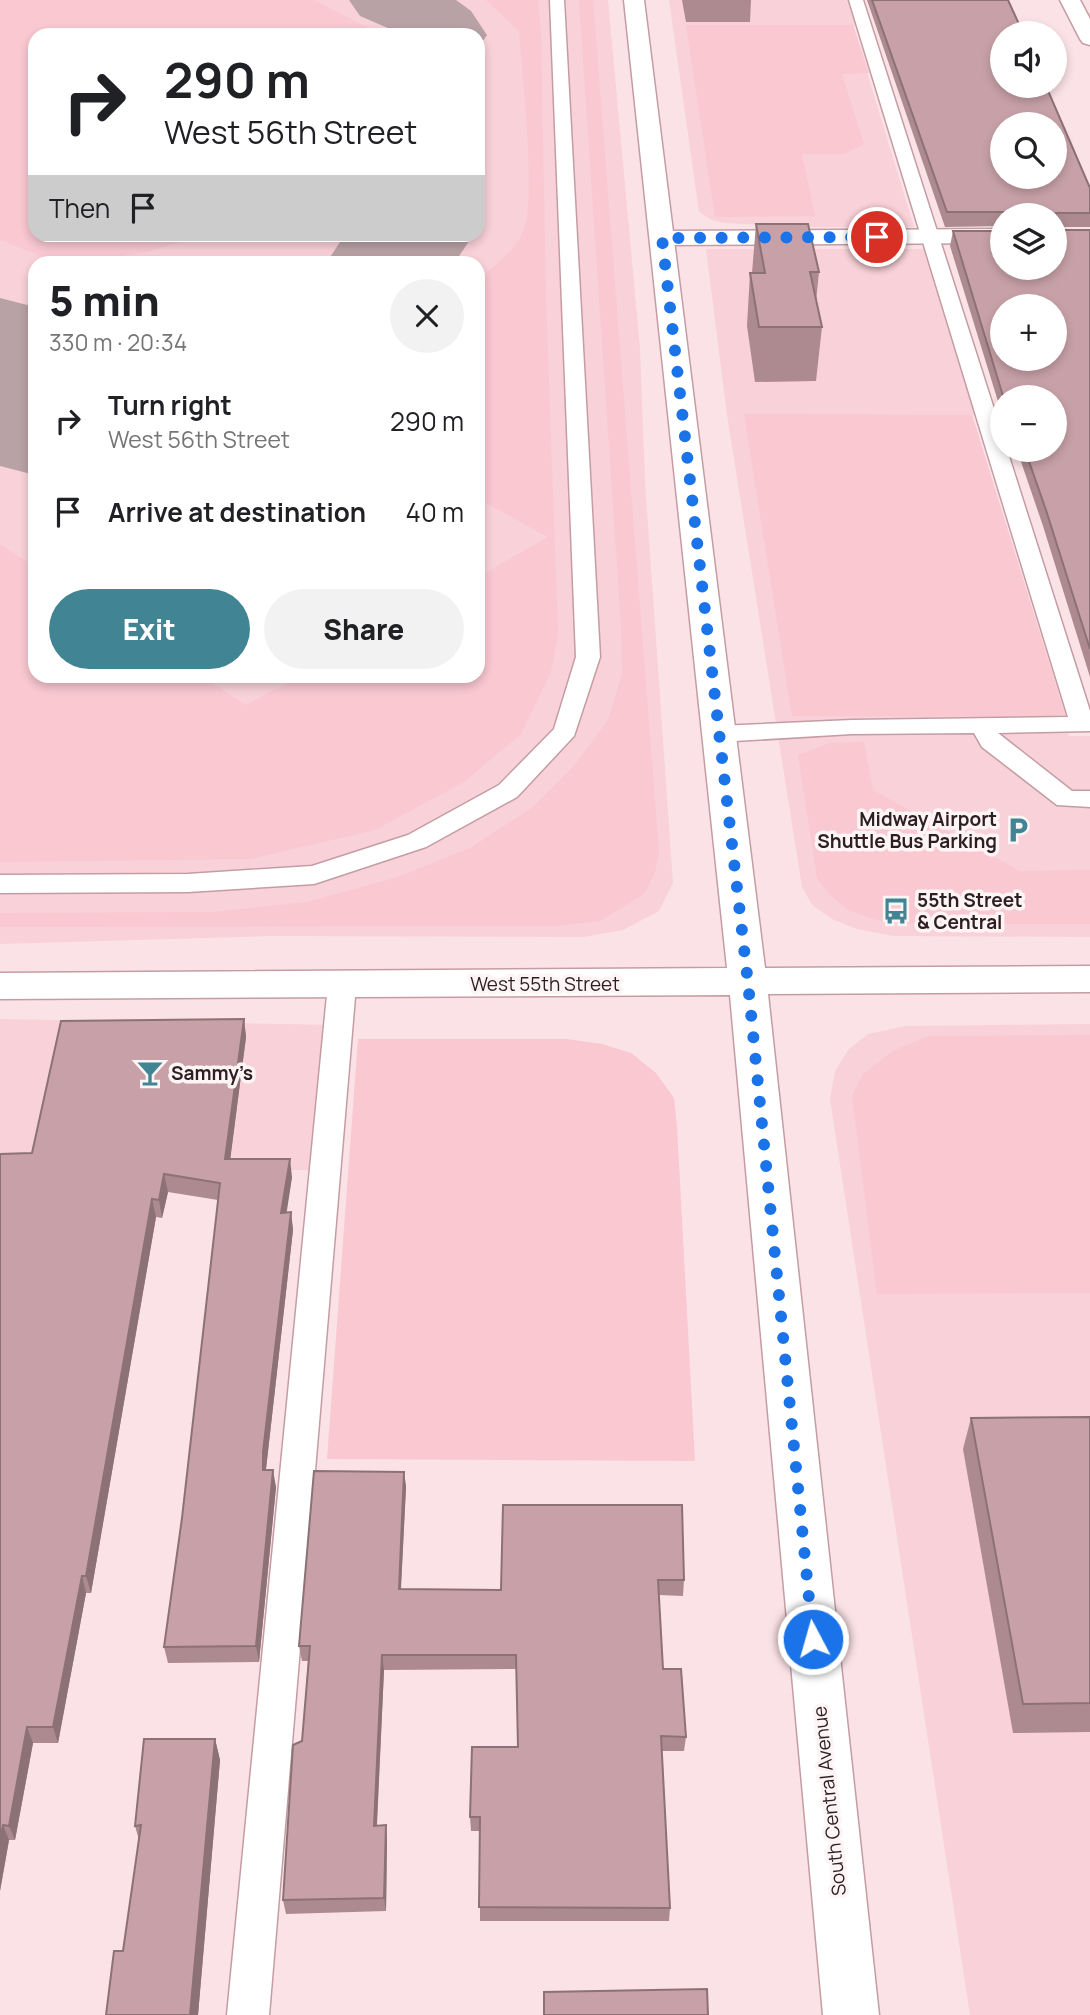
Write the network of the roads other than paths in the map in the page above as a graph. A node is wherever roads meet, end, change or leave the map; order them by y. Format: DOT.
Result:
graph roads {
  1 [pos="557,0"];
  2 [pos="634,0"];
  3 [pos="856,0"];
  4 [pos="1070,0"];
  5 [pos="1090,39"];
  6 [pos="990,236"];
  7 [pos="931,237"];
  8 [pos="662,238"];
  9 [pos="1086,724"];
  10 [pos="982,726"];
  11 [pos="719,734"];
  12 [pos="1090,799"];
  13 [pos="0,884"];
  14 [pos="1090,979"];
  15 [pos="748,983"];
  16 [pos="342,985"];
  17 [pos="0,986"];
  18 [pos="247,2015"];
  19 [pos="851,2015"];
  1 -- 13 [label="lane"];
  2 -- 8 [label="main road, South Central Avenue"];
  3 -- 7 [label="lane"];
  4 -- 5 [label="main road"];
  6 -- 7 [label="main road"];
  7 -- 8 [label="main road"];
  7 -- 9 [label="lane"];
  8 -- 11 [label="main road, South Central Avenue"];
  9 -- 10 [label="lane"];
  10 -- 11 [label="lane"];
  10 -- 12 [label="lane"];
  11 -- 15 [label="main road, South Central Avenue"];
  14 -- 15 [label="main road, West 55th Street"];
  15 -- 16 [label="main road, West 55th Street"];
  15 -- 19 [label="main road, South Central Avenue"];
  16 -- 17 [label="main road, West 55th Street"];
  16 -- 18 [label="lane"];
}
